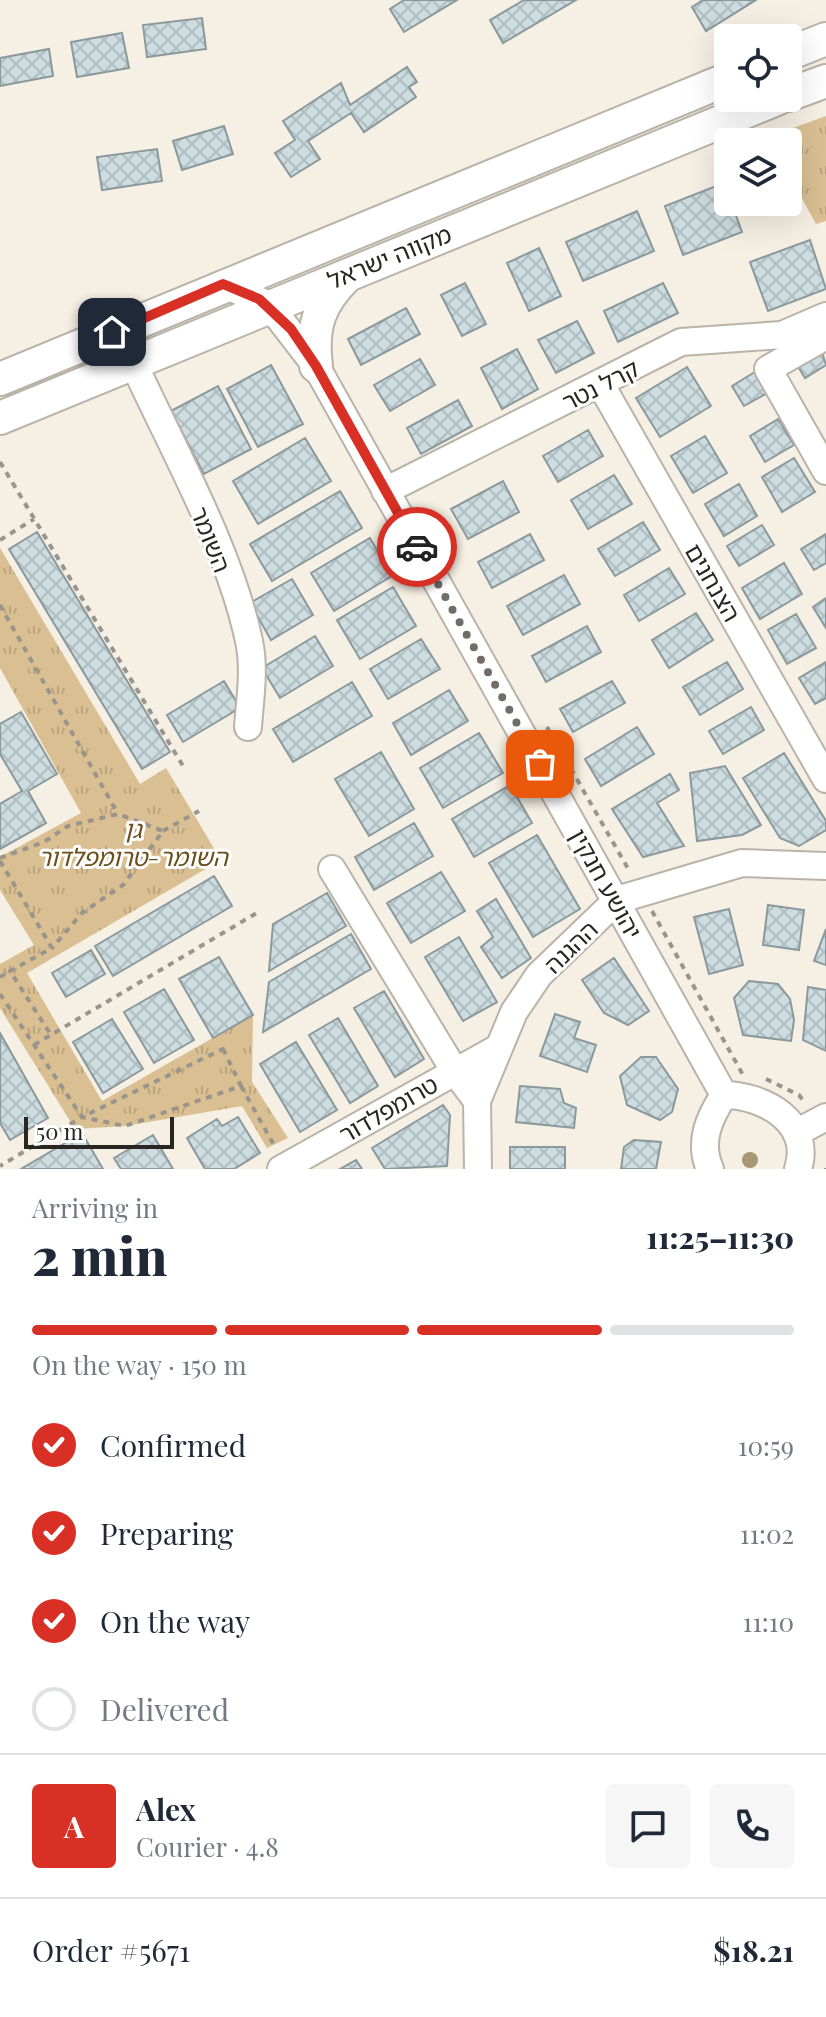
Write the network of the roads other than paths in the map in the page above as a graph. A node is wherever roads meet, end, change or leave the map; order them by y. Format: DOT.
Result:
graph roads {
  1 [pos="826,39"];
  2 [pos="802,48"];
  3 [pos="826,81"];
  4 [pos="714,85"];
  5 [pos="802,90"];
  6 [pos="745,112"];
  7 [pos="352,272"];
  8 [pos="223,284"];
  9 [pos="269,305"];
  10 [pos="826,316"];
  11 [pos="826,336"];
  12 [pos="133,362"];
  13 [pos="316,366"];
  14 [pos="0,379"];
  15 [pos="601,385"];
  16 [pos="0,418"];
  17 [pos="826,471"];
  18 [pos="385,491"];
  19 [pos="248,727"];
  20 [pos="826,779"];
  21 [pos="826,866"];
  22 [pos="332,869"];
  23 [pos="630,897"];
  24 [pos="496,1049"];
  25 [pos="454,1070"];
  26 [pos="724,1095"];
  27 [pos="477,1101"];
  28 [pos="814,1124"];
  29 [pos="284,1168"];
  30 [pos="478,1169"];
  31 [pos="710,1169"];
  32 [pos="798,1169"];
  1 -- 2 [label="main road"];
  3 -- 5 [label="main road"];
  4 -- 8 [label="main road, מקווה ישראל"];
  6 -- 7 [label="main road, מקווה ישראל"];
  7 -- 9 [label="main road, מקווה ישראל"];
  7 -- 13 [label="main road"];
  8 -- 9 [label="street, יהושע חנקין"];
  8 -- 14 [label="main road, מקווה ישראל"];
  9 -- 12 [label="main road, מקווה ישראל"];
  9 -- 13 [label="street, יהושע חנקין"];
  10 -- 15 [label="street, קרל נטר"];
  11 -- 17 [label="street"];
  12 -- 16 [label="main road, מקווה ישראל"];
  12 -- 19 [label="street, השומר"];
  13 -- 18 [label="street, יהושע חנקין"];
  15 -- 18 [label="street, קרל נטר"];
  15 -- 20 [label="street, הצנחנים"];
  18 -- 23 [label="street, יהושע חנקין"];
  21 -- 23 [label="street, ההגנה"];
  22 -- 25 [label="street"];
  23 -- 24 [label="street, ההגנה"];
  23 -- 26 [label="street, יהושע חנקין"];
  24 -- 25 [label="street, טרומפלדור"];
  24 -- 27 [label="street, ההגנה"];
  25 -- 27 [label="street"];
  25 -- 29 [label="street, טרומפלדור"];
  26 -- 28 [label="street"];
  26 -- 31 [label="street"];
  27 -- 30 [label="street, ההגנה"];
  28 -- 32 [label="street"];
}
